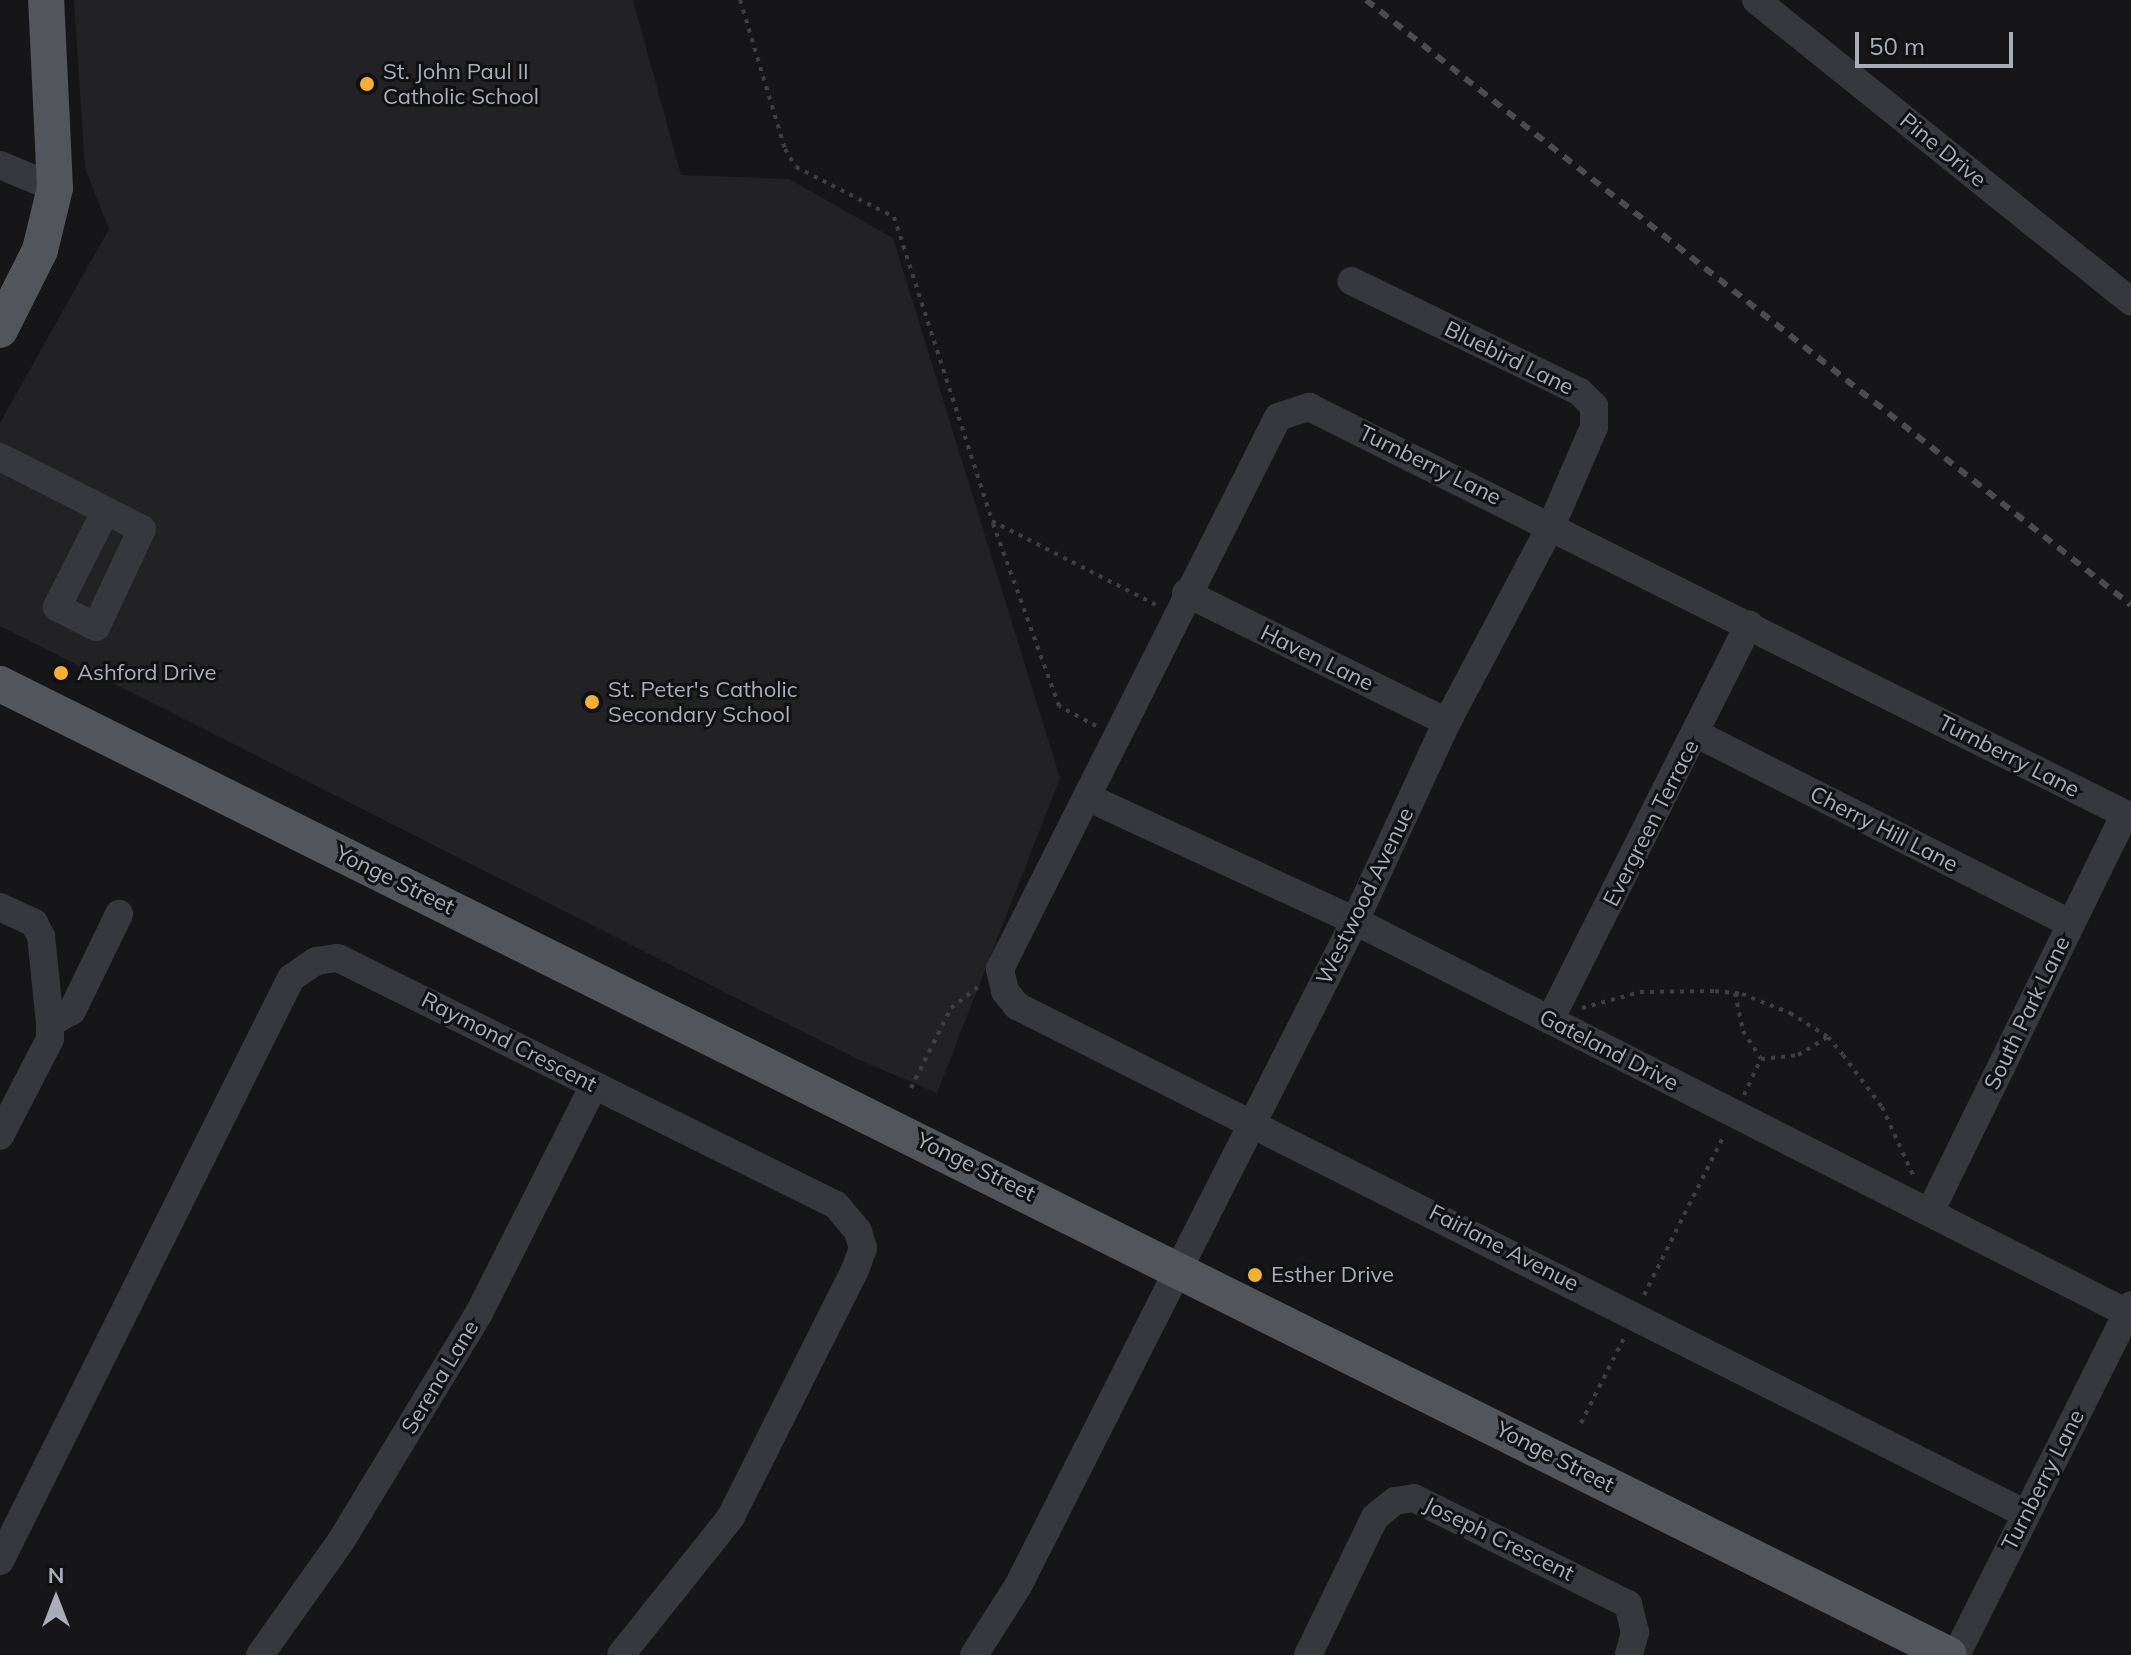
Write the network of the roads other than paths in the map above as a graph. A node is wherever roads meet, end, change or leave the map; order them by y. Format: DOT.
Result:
graph roads {
  1 [pos="46,0"];
  2 [pos="1756,0"];
  3 [pos="0,165"];
  4 [pos="55,188"];
  5 [pos="1351,281"];
  6 [pos="2131,301"];
  7 [pos="0,330"];
  8 [pos="0,457"];
  9 [pos="105,512"];
  10 [pos="1552,524"];
  11 [pos="1186,593"];
  12 [pos="1749,624"];
  13 [pos="0,684"];
  14 [pos="1447,722"];
  15 [pos="1697,734"];
  16 [pos="1087,797"];
  17 [pos="2128,816"];
  18 [pos="0,907"];
  19 [pos="119,914"];
  20 [pos="1355,921"];
  21 [pos="2071,924"];
  22 [pos="1000,969"];
  23 [pos="1550,1020"];
  24 [pos="50,1023"];
  25 [pos="594,1085"];
  26 [pos="1252,1121"];
  27 [pos="0,1136"];
  28 [pos="1930,1212"];
  29 [pos="1178,1268"];
  30 [pos="2129,1309"];
  31 [pos="2026,1514"];
  32 [pos="0,1561"];
  33 [pos="260,1655"];
  34 [pos="621,1655"];
  35 [pos="974,1655"];
  36 [pos="1308,1655"];
  37 [pos="1629,1655"];
  38 [pos="1949,1655"];
  39 [pos="1956,1655"];
  1 -- 4 [label="main road"];
  2 -- 6 [label="street, Pine Drive"];
  3 -- 4 [label="street"];
  4 -- 7 [label="main road"];
  5 -- 10 [label="street, Bluebird Lane"];
  8 -- 9 [label="street"];
  10 -- 11 [label="street, Turnberry Lane"];
  10 -- 12 [label="street, Turnberry Lane"];
  10 -- 14 [label="street, Westwood Avenue"];
  11 -- 14 [label="street, Haven Lane"];
  11 -- 16 [label="street, Turnberry Lane"];
  12 -- 15 [label="street, Evergreen Terrace"];
  12 -- 17 [label="street, Turnberry Lane"];
  13 -- 29 [label="main road, Yonge Street"];
  14 -- 20 [label="street, Westwood Avenue"];
  15 -- 21 [label="street, Cherry Hill Lane"];
  15 -- 23 [label="street, Evergreen Terrace"];
  16 -- 20 [label="street, Gateland Drive"];
  16 -- 22 [label="street, Turnberry Lane"];
  17 -- 21 [label="street, South Park Lane"];
  18 -- 24 [label="street"];
  19 -- 24 [label="street"];
  20 -- 23 [label="street, Gateland Drive"];
  20 -- 26 [label="street, Westwood Avenue"];
  21 -- 28 [label="street, South Park Lane"];
  22 -- 26 [label="street, Fairlane Avenue"];
  23 -- 28 [label="street, Gateland Drive"];
  24 -- 27 [label="street"];
  25 -- 32 [label="street, Raymond Crescent"];
  25 -- 33 [label="street, Serena Lane"];
  25 -- 34 [label="street, Raymond Crescent"];
  26 -- 29 [label="street, Westwood Avenue"];
  26 -- 31 [label="street, Fairlane Avenue"];
  28 -- 30 [label="street, Gateland Drive"];
  29 -- 35 [label="street"];
  29 -- 38 [label="main road, Yonge Street"];
  30 -- 31 [label="street, Turnberry Lane"];
  31 -- 39 [label="street, Turnberry Lane"];
  36 -- 37 [label="street, Joseph Crescent"];
}
